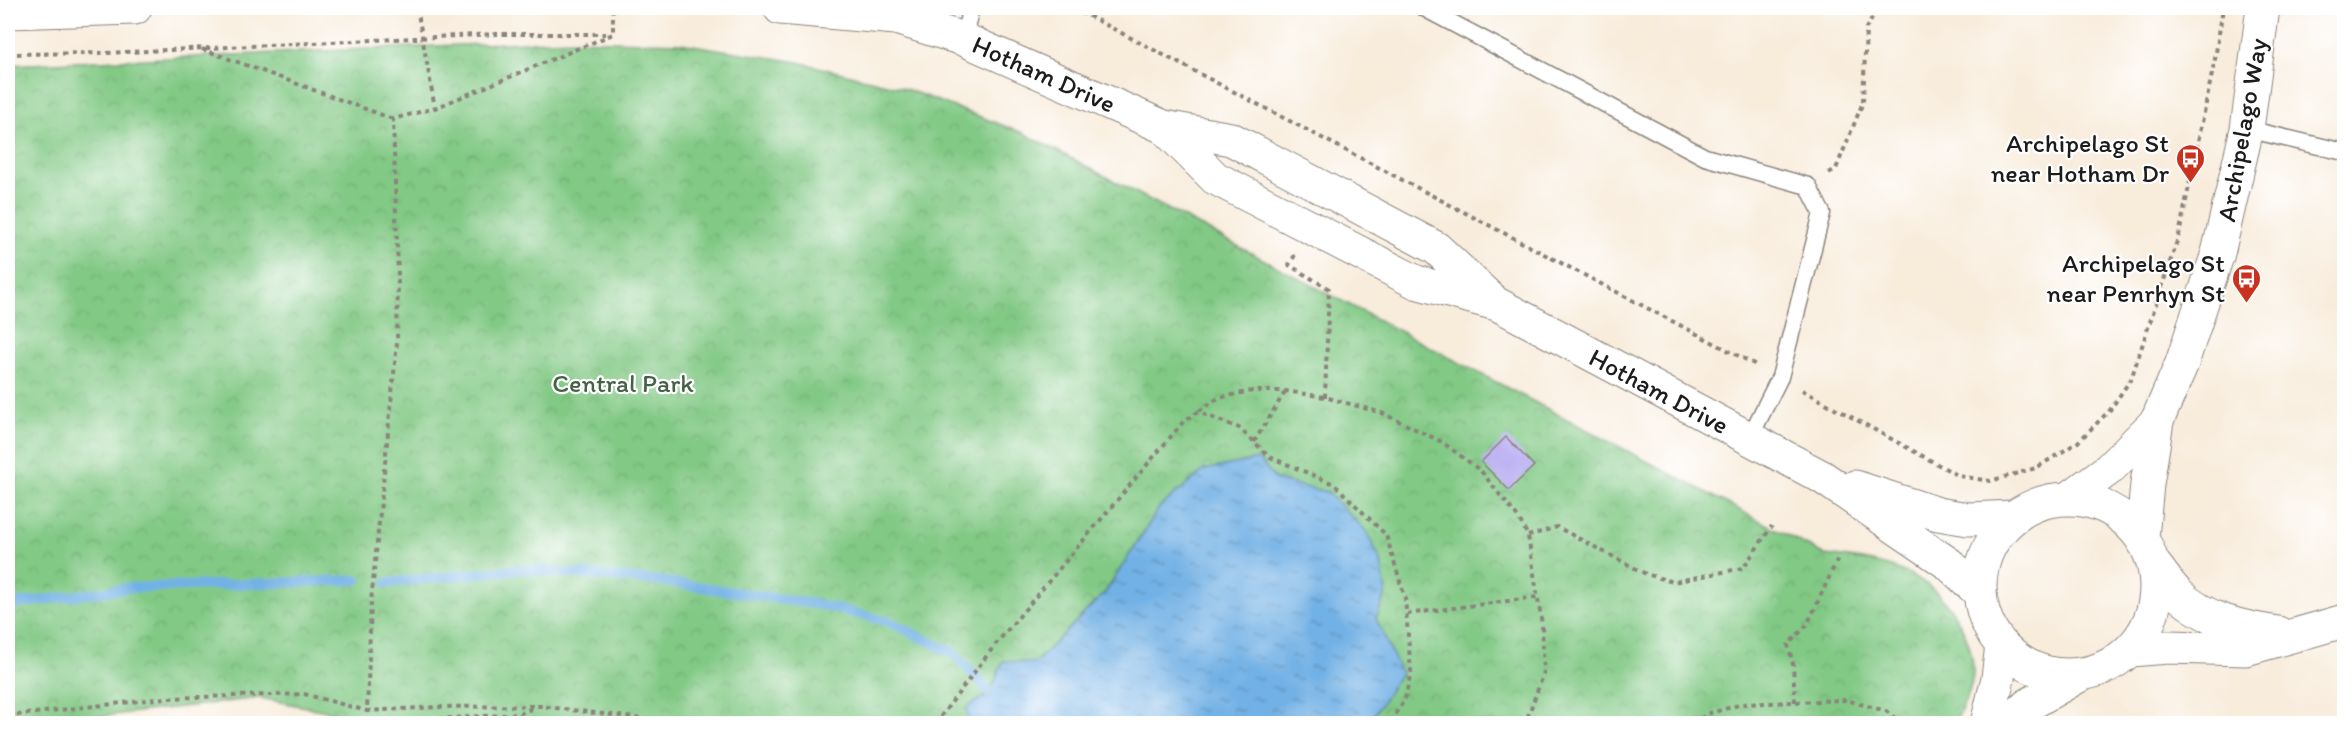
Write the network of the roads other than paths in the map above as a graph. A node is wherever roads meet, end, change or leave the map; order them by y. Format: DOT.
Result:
graph roads {
  1 [pos="135,8"];
  2 [pos="780,8"];
  3 [pos="971,8"];
  4 [pos="1424,8"];
  5 [pos="2263,8"];
  6 [pos="53,9"];
  7 [pos="8,12"];
  8 [pos="897,13"];
  9 [pos="963,39"];
  10 [pos="2247,129"];
  11 [pos="2344,152"];
  12 [pos="2157,421"];
  13 [pos="1749,439"];
  14 [pos="1822,477"];
  15 [pos="2068,499"];
  16 [pos="2014,517"];
  17 [pos="2148,551"];
  18 [pos="1980,593"];
  19 [pos="2344,621"];
  20 [pos="2295,636"];
  21 [pos="2002,645"];
  22 [pos="2131,650"];
  23 [pos="2080,675"];
  24 [pos="1987,723"];
  25 [pos="2007,723"];
  1 -- 6 [label="street"];
  2 -- 8 [label="street, Hotham Drive"];
  3 -- 9 [label="lane"];
  4 -- 13 [label="lane"];
  5 -- 10 [label="street, Archipelago Way"];
  6 -- 7 [label="street"];
  8 -- 9 [label="street, Hotham Drive"];
  9 -- 13 [label="street, Hotham Drive"];
  10 -- 11 [label="lane"];
  10 -- 12 [label="street, Archipelago Way"];
  12 -- 15 [label="street, Archipelago Way"];
  12 -- 17 [label="street, Archipelago Way"];
  13 -- 14 [label="street, Hotham Drive"];
  14 -- 16 [label="street, Hotham Drive"];
  14 -- 18 [label="street, Hotham Drive"];
  15 -- 16 [label="street"];
  15 -- 17 [label="street"];
  16 -- 18 [label="street"];
  17 -- 20 [label="street"];
  17 -- 22 [label="street"];
  18 -- 21 [label="street"];
  19 -- 20 [label="street"];
  20 -- 22 [label="street"];
  21 -- 23 [label="street"];
  21 -- 24 [label="street"];
  22 -- 23 [label="street"];
  23 -- 25 [label="street"];
}
